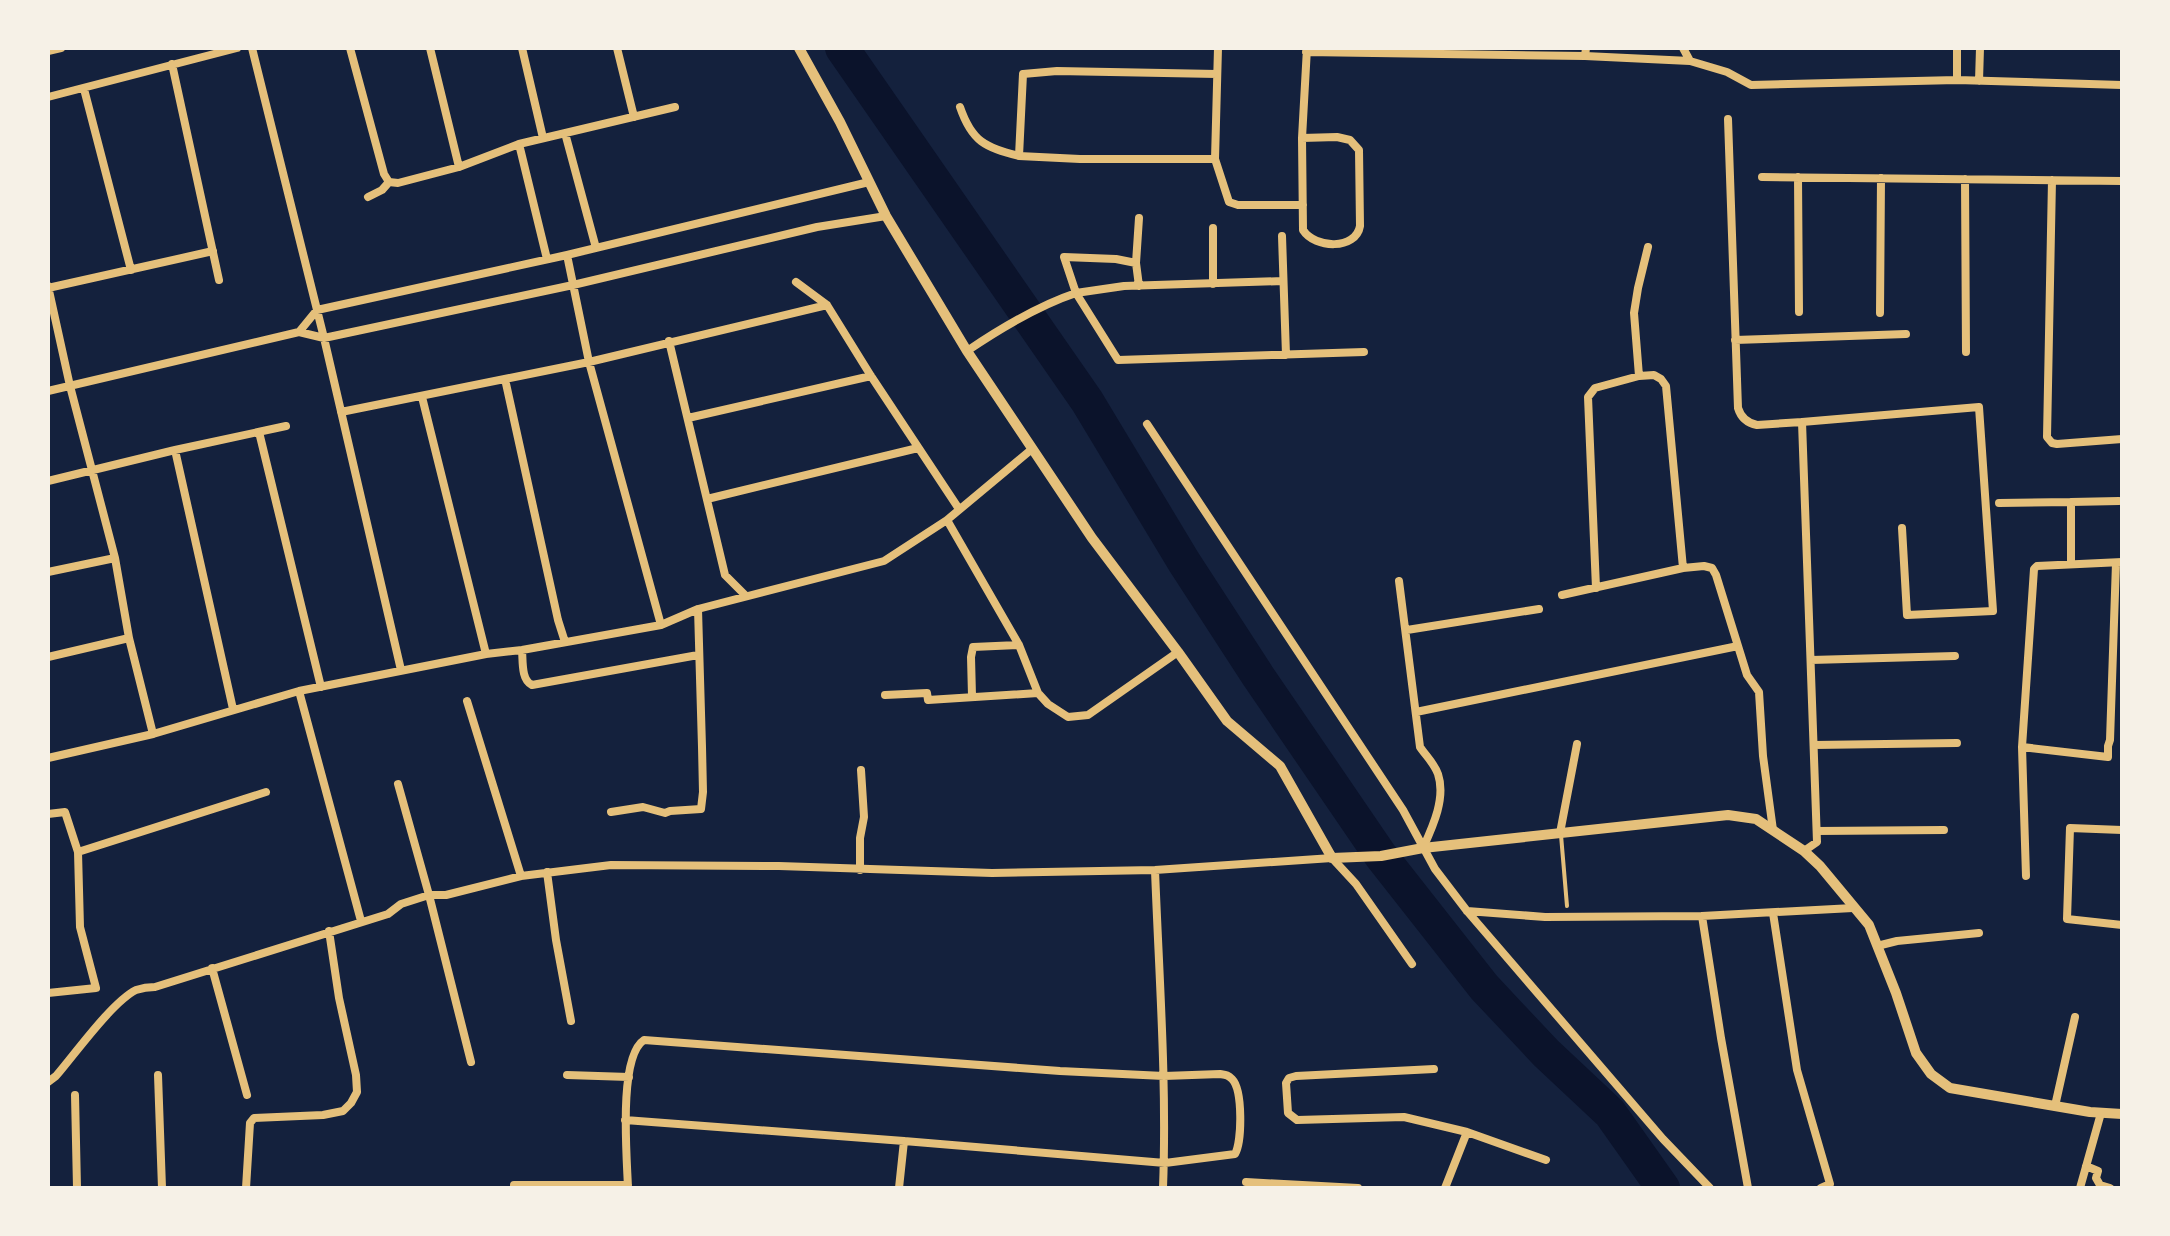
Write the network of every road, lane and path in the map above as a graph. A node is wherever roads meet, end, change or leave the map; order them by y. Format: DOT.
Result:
graph roads {
  1 [pos="61,48"];
  2 [pos="237,48"];
  3 [pos="252,48"];
  4 [pos="350,48"];
  5 [pos="430,48"];
  6 [pos="522,48"];
  7 [pos="617,48"];
  8 [pos="799,48"];
  9 [pos="1218,48"];
  10 [pos="1683,48"];
  11 [pos="1957,48"];
  12 [pos="1980,48"];
  13 [pos="1306,50"];
  14 [pos="48,51"];
  15 [pos="1398,51"];
  16 [pos="1473,51"];
  17 [pos="1586,52"];
  18 [pos="1690,61"];
  19 [pos="172,64"];
  20 [pos="1217,74"];
  21 [pos="1957,80"];
  22 [pos="1979,81"];
  23 [pos="2122,85"];
  24 [pos="84,89"];
  25 [pos="48,97"];
  26 [pos="675,107"];
  27 [pos="960,107"];
  28 [pos="634,117"];
  29 [pos="1728,119"];
  30 [pos="565,133"];
  31 [pos="543,138"];
  32 [pos="1302,138"];
  33 [pos="519,144"];
  34 [pos="1019,156"];
  35 [pos="1215,159"];
  36 [pos="459,167"];
  37 [pos="1762,177"];
  38 [pos="1798,177"];
  39 [pos="1881,178"];
  40 [pos="1965,179"];
  41 [pos="2052,180"];
  42 [pos="2122,181"];
  43 [pos="389,182"];
  44 [pos="869,182"];
  45 [pos="368,197"];
  46 [pos="1303,205"];
  47 [pos="886,216"];
  48 [pos="1139,218"];
  49 [pos="1213,228"];
  50 [pos="1282,236"];
  51 [pos="1648,247"];
  52 [pos="596,248"];
  53 [pos="213,251"];
  54 [pos="567,255"];
  55 [pos="547,259"];
  56 [pos="1136,263"];
  57 [pos="131,270"];
  58 [pos="219,280"];
  59 [pos="1283,281"];
  60 [pos="796,282"];
  61 [pos="1213,284"];
  62 [pos="573,285"];
  63 [pos="1139,286"];
  64 [pos="48,288"];
  65 [pos="1076,293"];
  66 [pos="827,305"];
  67 [pos="317,310"];
  68 [pos="1799,312"];
  69 [pos="1880,313"];
  70 [pos="299,332"];
  71 [pos="1906,334"];
  72 [pos="324,338"];
  73 [pos="1735,340"];
  74 [pos="669,341"];
  75 [pos="967,351"];
  76 [pos="1364,352"];
  77 [pos="1966,352"];
  78 [pos="1286,355"];
  79 [pos="589,362"];
  80 [pos="871,376"];
  81 [pos="1639,376"];
  82 [pos="505,379"];
  83 [pos="70,386"];
  84 [pos="48,391"];
  85 [pos="422,397"];
  86 [pos="341,412"];
  87 [pos="688,418"];
  88 [pos="1802,422"];
  89 [pos="1147,424"];
  90 [pos="286,426"];
  91 [pos="259,432"];
  92 [pos="2122,439"];
  93 [pos="918,448"];
  94 [pos="1032,449"];
  95 [pos="175,450"];
  96 [pos="93,471"];
  97 [pos="48,481"];
  98 [pos="707,499"];
  99 [pos="2119,501"];
  100 [pos="2071,502"];
  101 [pos="1999,503"];
  102 [pos="959,509"];
  103 [pos="947,520"];
  104 [pos="1902,528"];
  105 [pos="115,558"];
  106 [pos="2119,562"];
  107 [pos="2071,564"];
  108 [pos="1683,568"];
  109 [pos="48,572"];
  110 [pos="1399,581"];
  111 [pos="1596,588"];
  112 [pos="745,595"];
  113 [pos="1562,595"];
  114 [pos="698,609"];
  115 [pos="1539,609"];
  116 [pos="661,625"];
  117 [pos="1407,630"];
  118 [pos="129,638"];
  119 [pos="565,642"];
  120 [pos="1019,645"];
  121 [pos="1738,646"];
  122 [pos="522,650"];
  123 [pos="1178,652"];
  124 [pos="486,654"];
  125 [pos="698,655"];
  126 [pos="1955,656"];
  127 [pos="48,657"];
  128 [pos="1811,660"];
  129 [pos="401,670"];
  130 [pos="321,687"];
  131 [pos="299,691"];
  132 [pos="1038,693"];
  133 [pos="885,695"];
  134 [pos="972,696"];
  135 [pos="467,701"];
  136 [pos="233,709"];
  137 [pos="1416,712"];
  138 [pos="153,734"];
  139 [pos="1957,743"];
  140 [pos="1577,744"];
  141 [pos="1814,745"];
  142 [pos="2022,747"];
  143 [pos="48,758"];
  144 [pos="861,770"];
  145 [pos="398,784"];
  146 [pos="266,792"];
  147 [pos="611,812"];
  148 [pos="48,814"];
  149 [pos="1773,830"];
  150 [pos="1944,830"];
  151 [pos="2122,830"];
  152 [pos="1817,831"];
  153 [pos="1560,833"];
  154 [pos="1423,848"];
  155 [pos="1804,851"];
  156 [pos="78,852"];
  157 [pos="1332,858"];
  158 [pos="860,870"];
  159 [pos="1155,870"];
  160 [pos="547,872"];
  161 [pos="521,876"];
  162 [pos="2026,876"];
  163 [pos="429,895"];
  164 [pos="1567,906"];
  165 [pos="1853,908"];
  166 [pos="1467,911"];
  167 [pos="1773,913"];
  168 [pos="1702,916"];
  169 [pos="361,921"];
  170 [pos="2122,925"];
  171 [pos="329,931"];
  172 [pos="1979,933"];
  173 [pos="1877,946"];
  174 [pos="1412,964"];
  175 [pos="212,968"];
  176 [pos="48,993"];
  177 [pos="2075,1017"];
  178 [pos="571,1021"];
  179 [pos="471,1062"];
  180 [pos="1434,1069"];
  181 [pos="158,1075"];
  182 [pos="567,1075"];
  183 [pos="1164,1076"];
  184 [pos="629,1077"];
  185 [pos="48,1082"];
  186 [pos="75,1095"];
  187 [pos="247,1095"];
  188 [pos="2055,1106"];
  189 [pos="2101,1113"];
  190 [pos="2122,1114"];
  191 [pos="625,1120"];
  192 [pos="1467,1132"];
  193 [pos="904,1141"];
  194 [pos="1546,1160"];
  195 [pos="1165,1163"];
  196 [pos="2086,1166"];
  197 [pos="1246,1182"];
  198 [pos="628,1186"];
  199 [pos="77,1188"];
  200 [pos="162,1188"];
  201 [pos="246,1188"];
  202 [pos="514,1188"];
  203 [pos="899,1188"];
  204 [pos="1163,1188"];
  205 [pos="1358,1188"];
  206 [pos="1445,1188"];
  207 [pos="1710,1188"];
  208 [pos="1748,1188"];
  209 [pos="1821,1188"];
  210 [pos="2080,1188"];
  211 [pos="2110,1188"];
  1 -- 14 [label="street"];
  2 -- 19 [label="street"];
  3 -- 67 [label="street"];
  4 -- 43 [label="street"];
  5 -- 36 [label="street"];
  6 -- 31 [label="street"];
  7 -- 28 [label="street"];
  8 -- 44 [label="street"];
  9 -- 20 [label="street"];
  10 -- 18 [label="street"];
  11 -- 21 [label="street"];
  12 -- 22 [label="street"];
  13 -- 15 [label="street"];
  13 -- 32 [label="street"];
  15 -- 16 [label="street"];
  16 -- 17 [label="street"];
  17 -- 18 [label="street"];
  18 -- 21 [label="street"];
  19 -- 24 [label="street"];
  19 -- 53 [label="street"];
  20 -- 34 [label="street"];
  20 -- 35 [label="street"];
  21 -- 22 [label="street"];
  22 -- 23 [label="street"];
  24 -- 25 [label="street"];
  24 -- 57 [label="street"];
  26 -- 28 [label="street"];
  27 -- 34 [label="street"];
  28 -- 30 [label="street"];
  29 -- 73 [label="street"];
  30 -- 31 [label="street"];
  30 -- 52 [label="street"];
  31 -- 33 [label="street"];
  32 -- 46 [label="street"];
  32 -- 46 [label="street"];
  33 -- 36 [label="street"];
  33 -- 55 [label="street"];
  34 -- 35 [label="street"];
  35 -- 46 [label="street"];
  36 -- 43 [label="street"];
  37 -- 38 [label="street"];
  38 -- 39 [label="street"];
  38 -- 68 [label="street"];
  39 -- 40 [label="street"];
  39 -- 69 [label="street"];
  40 -- 41 [label="street"];
  40 -- 77 [label="street"];
  41 -- 42 [label="street"];
  41 -- 92 [label="street"];
  43 -- 45 [label="street"];
  44 -- 47 [label="street"];
  44 -- 52 [label="street"];
  47 -- 62 [label="street"];
  47 -- 75 [label="street"];
  48 -- 56 [label="street"];
  49 -- 61 [label="street"];
  50 -- 59 [label="street"];
  51 -- 81 [label="street"];
  52 -- 54 [label="street"];
  53 -- 57 [label="street"];
  53 -- 58 [label="street"];
  54 -- 55 [label="street"];
  54 -- 62 [label="street"];
  55 -- 67 [label="street"];
  56 -- 63 [label="street"];
  56 -- 65 [label="street"];
  57 -- 64 [label="street"];
  59 -- 61 [label="street"];
  59 -- 78 [label="street"];
  60 -- 66 [label="street"];
  61 -- 63 [label="street"];
  62 -- 72 [label="street"];
  62 -- 79 [label="street"];
  63 -- 65 [label="street"];
  64 -- 83 [label="street"];
  65 -- 75 [label="street"];
  65 -- 78 [label="street"];
  66 -- 74 [label="street"];
  66 -- 80 [label="street"];
  67 -- 70 [label="street"];
  67 -- 72 [label="street"];
  70 -- 72 [label="street"];
  70 -- 83 [label="street"];
  71 -- 73 [label="street"];
  72 -- 86 [label="street"];
  73 -- 88 [label="street"];
  74 -- 79 [label="street"];
  74 -- 87 [label="street"];
  75 -- 94 [label="street"];
  76 -- 78 [label="street"];
  79 -- 82 [label="street"];
  79 -- 116 [label="street"];
  80 -- 87 [label="street"];
  80 -- 93 [label="street"];
  81 -- 108 [label="street"];
  81 -- 111 [label="street"];
  82 -- 85 [label="street"];
  82 -- 119 [label="street"];
  83 -- 84 [label="street"];
  83 -- 96 [label="street"];
  85 -- 86 [label="street"];
  85 -- 124 [label="street"];
  86 -- 129 [label="street"];
  87 -- 98 [label="street"];
  88 -- 104 [label="street"];
  88 -- 128 [label="street"];
  89 -- 154 [label="street"];
  90 -- 91 [label="street"];
  91 -- 95 [label="street"];
  91 -- 130 [label="street"];
  93 -- 98 [label="street"];
  93 -- 102 [label="street"];
  94 -- 102 [label="street"];
  94 -- 123 [label="street"];
  95 -- 96 [label="street"];
  95 -- 136 [label="street"];
  96 -- 97 [label="street"];
  96 -- 105 [label="street"];
  98 -- 112 [label="street"];
  99 -- 100 [label="street"];
  100 -- 101 [label="street"];
  100 -- 107 [label="street"];
  102 -- 103 [label="street"];
  103 -- 112 [label="street"];
  103 -- 120 [label="street"];
  105 -- 109 [label="street"];
  105 -- 118 [label="street"];
  106 -- 107 [label="street"];
  106 -- 142 [label="street"];
  107 -- 142 [label="street"];
  108 -- 111 [label="street"];
  108 -- 121 [label="street"];
  110 -- 117 [label="street"];
  111 -- 113 [label="street"];
  112 -- 114 [label="street"];
  114 -- 116 [label="street"];
  114 -- 125 [label="street"];
  115 -- 117 [label="street"];
  116 -- 119 [label="street"];
  117 -- 137 [label="street"];
  118 -- 127 [label="street"];
  118 -- 138 [label="street"];
  119 -- 122 [label="street"];
  120 -- 132 [label="street"];
  120 -- 134 [label="street"];
  121 -- 137 [label="street"];
  121 -- 149 [label="street"];
  122 -- 124 [label="street"];
  122 -- 125 [label="street"];
  123 -- 132 [label="street"];
  123 -- 157 [label="street"];
  124 -- 129 [label="street"];
  125 -- 147 [label="street"];
  126 -- 128 [label="street"];
  128 -- 141 [label="street"];
  129 -- 130 [label="street"];
  130 -- 131 [label="street"];
  131 -- 136 [label="street"];
  131 -- 169 [label="street"];
  132 -- 134 [label="street"];
  133 -- 134 [label="street"];
  135 -- 161 [label="street"];
  136 -- 138 [label="street"];
  137 -- 154 [label="street"];
  138 -- 143 [label="street"];
  139 -- 141 [label="street"];
  140 -- 153 [label="street"];
  141 -- 152 [label="street"];
  142 -- 162 [label="street"];
  144 -- 158 [label="street"];
  145 -- 163 [label="street"];
  146 -- 156 [label="street"];
  148 -- 156 [label="street"];
  149 -- 153 [label="street"];
  149 -- 155 [label="street"];
  150 -- 152 [label="street"];
  151 -- 170 [label="street"];
  152 -- 155 [label="street"];
  153 -- 154 [label="street"];
  153 -- 164 [label="lane"];
  154 -- 157 [label="street"];
  154 -- 166 [label="street"];
  155 -- 165 [label="street"];
  156 -- 176 [label="street"];
  157 -- 159 [label="street"];
  157 -- 174 [label="street"];
  158 -- 159 [label="street"];
  158 -- 160 [label="street"];
  159 -- 183 [label="street"];
  160 -- 161 [label="street"];
  160 -- 178 [label="street"];
  161 -- 163 [label="street"];
  163 -- 169 [label="street"];
  163 -- 179 [label="street"];
  165 -- 167 [label="street"];
  165 -- 173 [label="street"];
  166 -- 168 [label="street"];
  166 -- 207 [label="street"];
  167 -- 168 [label="street"];
  167 -- 209 [label="street"];
  168 -- 208 [label="street"];
  169 -- 171 [label="street"];
  171 -- 175 [label="street"];
  171 -- 201 [label="street"];
  172 -- 173 [label="street"];
  173 -- 188 [label="street"];
  175 -- 185 [label="street"];
  175 -- 187 [label="street"];
  177 -- 188 [label="street"];
  180 -- 192 [label="street"];
  181 -- 200 [label="street"];
  182 -- 184 [label="street"];
  183 -- 184 [label="street"];
  183 -- 195 [label="street"];
  183 -- 195 [label="street"];
  184 -- 191 [label="street"];
  186 -- 199 [label="street"];
  188 -- 189 [label="street"];
  189 -- 190 [label="street"];
  189 -- 196 [label="street"];
  191 -- 193 [label="street"];
  191 -- 198 [label="street"];
  192 -- 194 [label="street"];
  192 -- 206 [label="street"];
  193 -- 195 [label="street"];
  193 -- 203 [label="street"];
  195 -- 204 [label="street"];
  196 -- 210 [label="street"];
  196 -- 211 [label="street"];
  197 -- 205 [label="street"];
  198 -- 202 [label="street"];
}
